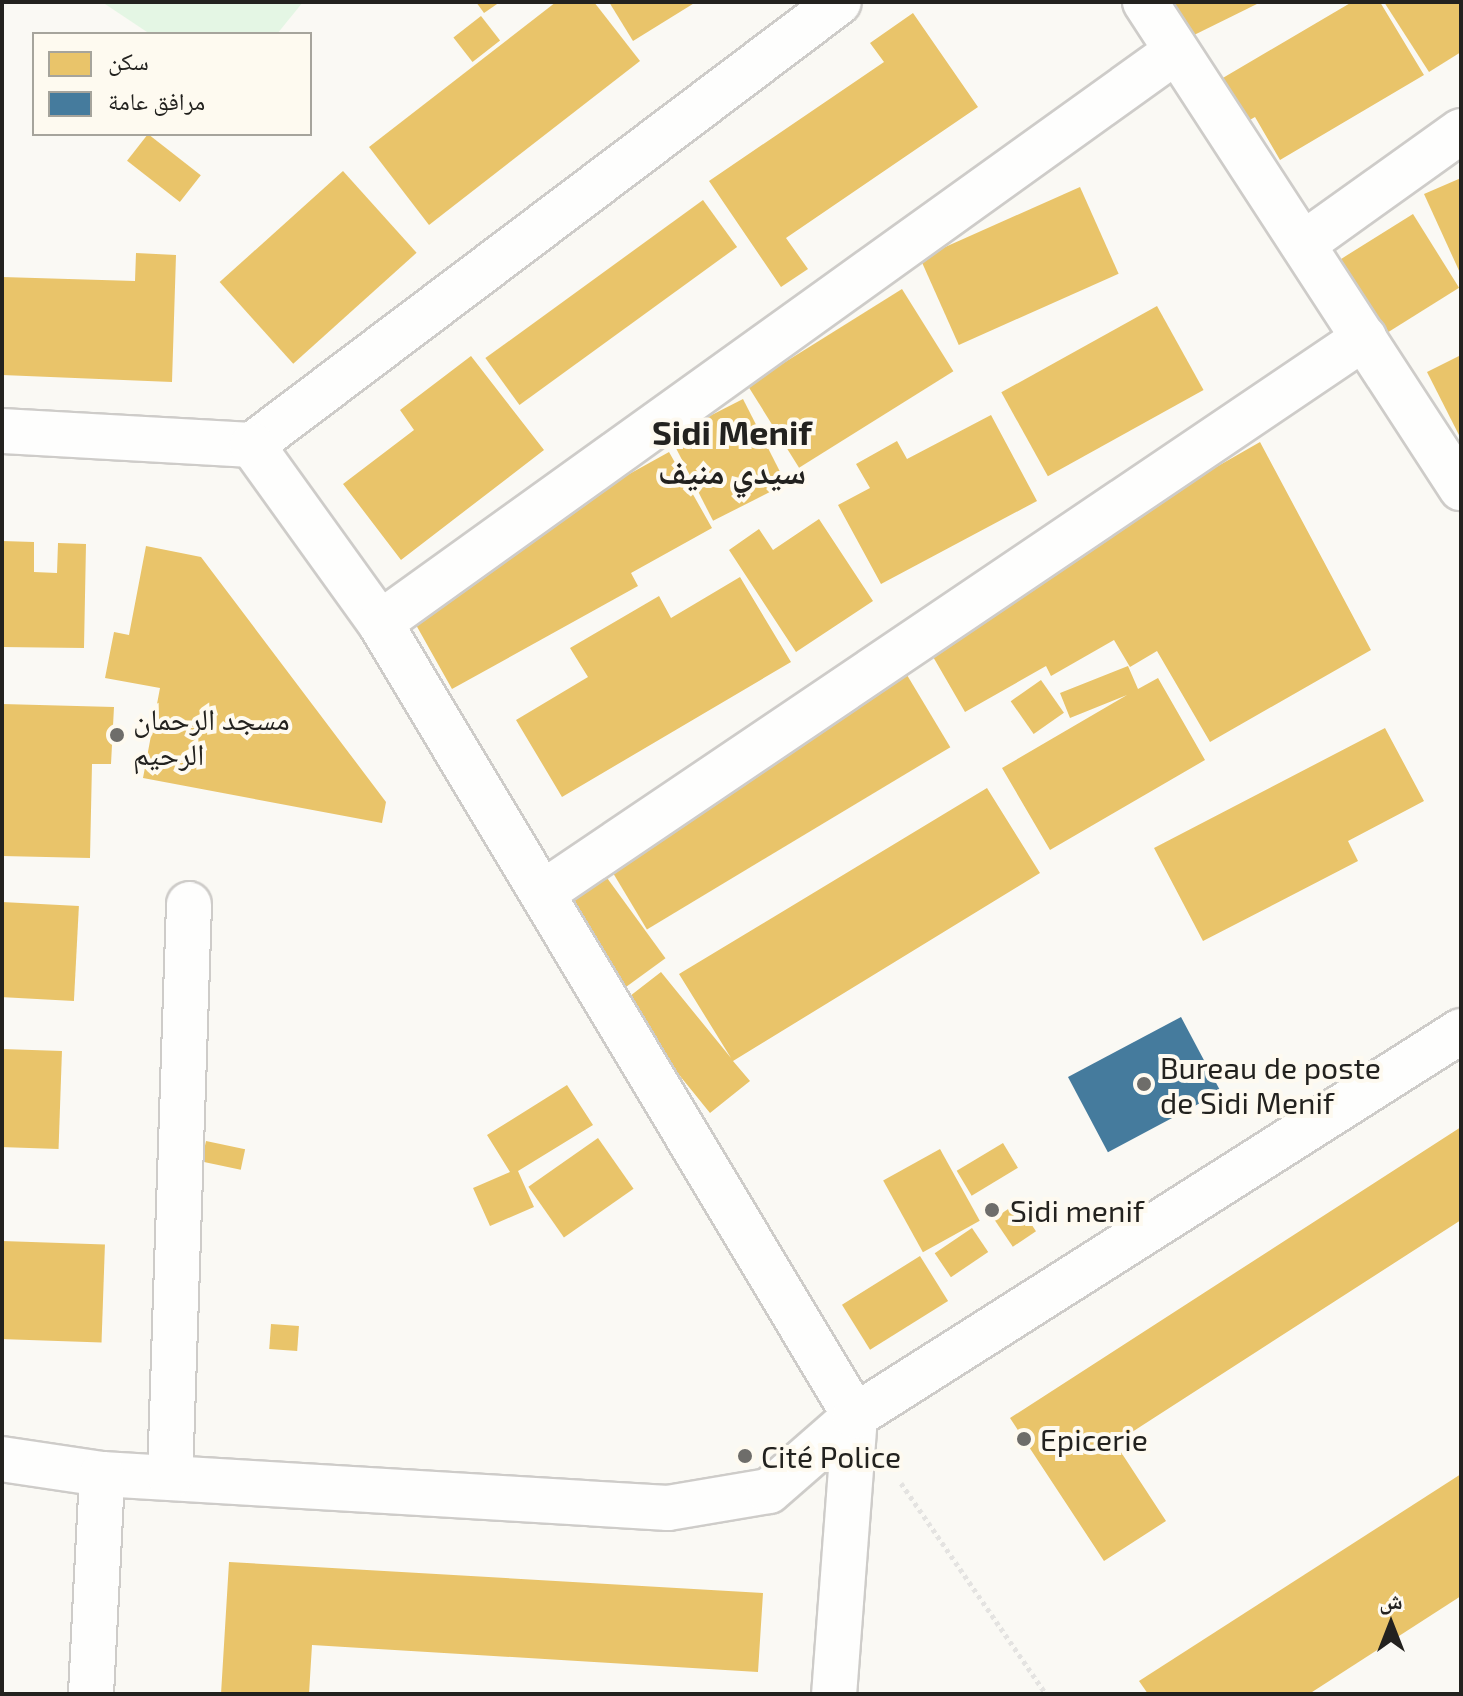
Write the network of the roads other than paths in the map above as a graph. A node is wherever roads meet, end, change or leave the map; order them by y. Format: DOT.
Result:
graph roads {
  1 [pos="839,2"];
  2 [pos="1145,2"];
  3 [pos="1175,52"];
  4 [pos="1461,131"];
  5 [pos="1303,244"];
  6 [pos="1364,338"];
  7 [pos="2,431"];
  8 [pos="252,445"];
  9 [pos="1461,488"];
  10 [pos="380,623"];
  11 [pos="544,892"];
  12 [pos="189,904"];
  13 [pos="1461,1031"];
  14 [pos="855,1416"];
  15 [pos="2,1459"];
  16 [pos="102,1474"];
  17 [pos="170,1477"];
  18 [pos="91,1694"];
  19 [pos="834,1694"];
  1 -- 8 [label="street"];
  2 -- 3 [label="street"];
  3 -- 5 [label="street"];
  3 -- 10 [label="street"];
  4 -- 5 [label="street"];
  5 -- 6 [label="street"];
  6 -- 9 [label="street"];
  6 -- 11 [label="street"];
  7 -- 8 [label="street"];
  8 -- 10 [label="street"];
  10 -- 11 [label="street"];
  11 -- 14 [label="street"];
  12 -- 17 [label="street"];
  13 -- 14 [label="street"];
  14 -- 17 [label="street"];
  14 -- 19 [label="street"];
  15 -- 16 [label="street"];
  16 -- 17 [label="street"];
  16 -- 18 [label="street"];
}
